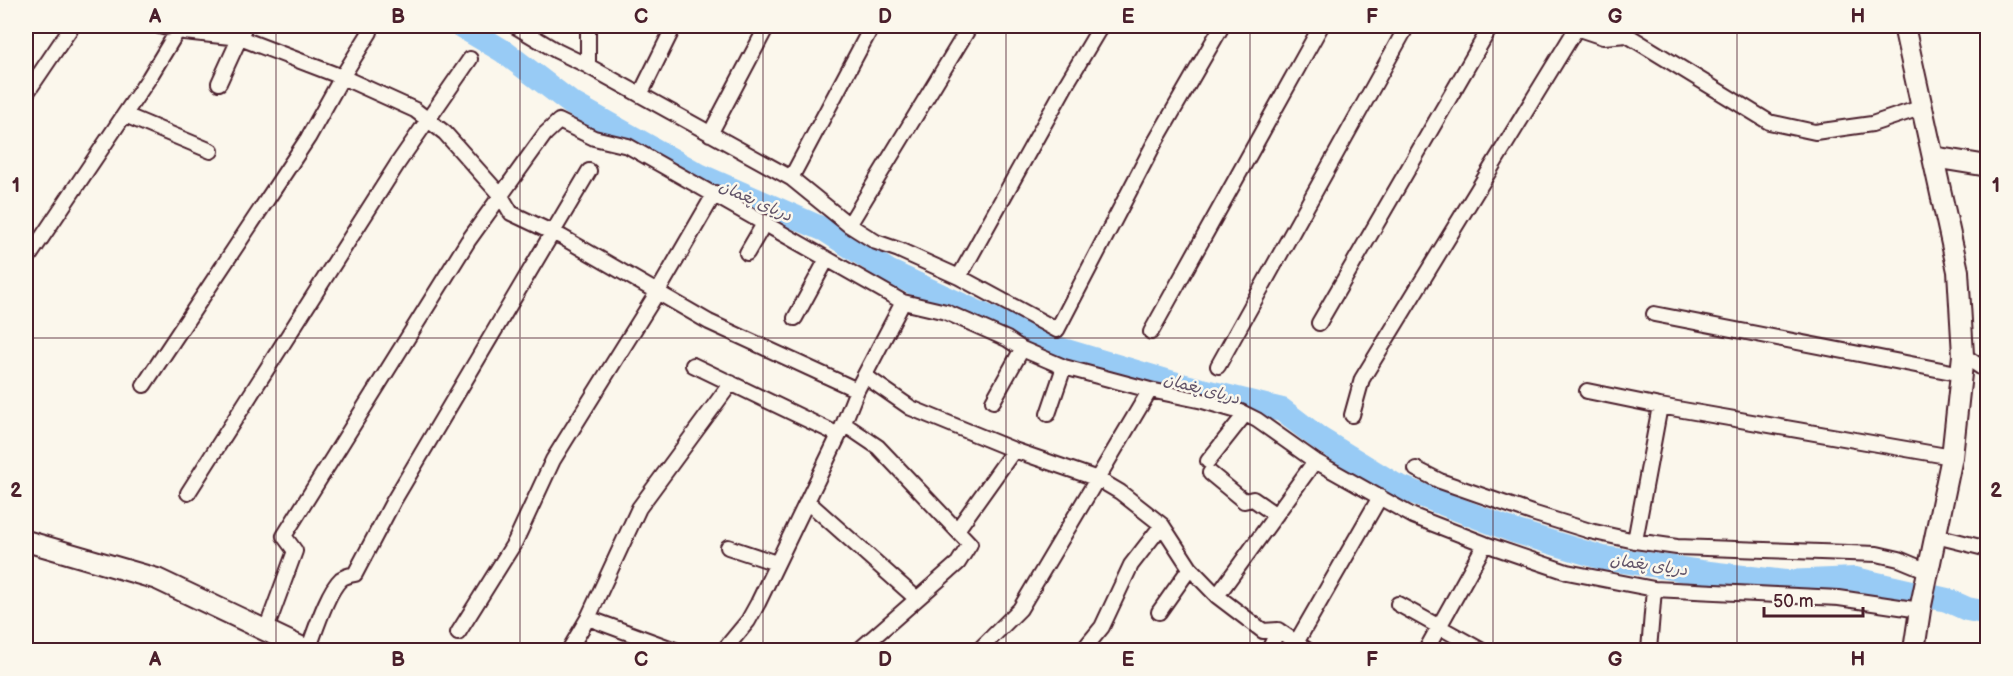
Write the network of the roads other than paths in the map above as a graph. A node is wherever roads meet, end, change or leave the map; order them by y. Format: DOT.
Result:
graph roads {
  1 [pos="72,26"];
  2 [pos="159,26"];
  3 [pos="516,26"];
  4 [pos="588,26"];
  5 [pos="674,26"];
  6 [pos="766,26"];
  7 [pos="872,26"];
  8 [pos="970,26"];
  9 [pos="1101,26"];
  10 [pos="1222,26"];
  11 [pos="1321,26"];
  12 [pos="1407,26"];
  13 [pos="1491,26"];
  14 [pos="1904,26"];
  15 [pos="1573,27"];
  16 [pos="178,30"];
  17 [pos="242,32"];
  18 [pos="370,32"];
  19 [pos="470,59"];
  20 [pos="588,66"];
  21 [pos="342,77"];
  22 [pos="219,83"];
  23 [pos="26,94"];
  24 [pos="640,95"];
  25 [pos="1923,107"];
  26 [pos="125,115"];
  27 [pos="428,120"];
  28 [pos="710,134"];
  29 [pos="211,151"];
  30 [pos="1933,157"];
  31 [pos="1988,166"];
  32 [pos="589,171"];
  33 [pos="791,178"];
  34 [pos="715,193"];
  35 [pos="501,196"];
  36 [pos="765,222"];
  37 [pos="849,225"];
  38 [pos="552,232"];
  39 [pos="747,253"];
  40 [pos="827,259"];
  41 [pos="26,261"];
  42 [pos="959,278"];
  43 [pos="657,293"];
  44 [pos="903,302"];
  45 [pos="1654,314"];
  46 [pos="795,318"];
  47 [pos="1319,323"];
  48 [pos="1151,332"];
  49 [pos="1022,349"];
  50 [pos="1963,364"];
  51 [pos="693,365"];
  52 [pos="1218,366"];
  53 [pos="1064,368"];
  54 [pos="1988,372"];
  55 [pos="865,376"];
  56 [pos="731,383"];
  57 [pos="144,385"];
  58 [pos="857,390"];
  59 [pos="1150,390"];
  60 [pos="1587,391"];
  61 [pos="993,401"];
  62 [pos="1660,406"];
  63 [pos="1241,412"];
  64 [pos="1048,414"];
  65 [pos="1352,415"];
  66 [pos="841,429"];
  67 [pos="1014,450"];
  68 [pos="1952,457"];
  69 [pos="1316,461"];
  70 [pos="1416,469"];
  71 [pos="1098,479"];
  72 [pos="188,493"];
  73 [pos="1380,497"];
  74 [pos="807,501"];
  75 [pos="1276,515"];
  76 [pos="1162,525"];
  77 [pos="957,530"];
  78 [pos="1936,536"];
  79 [pos="26,541"];
  80 [pos="1635,541"];
  81 [pos="1485,544"];
  82 [pos="728,547"];
  83 [pos="1988,549"];
  84 [pos="776,563"];
  85 [pos="1190,568"];
  86 [pos="1927,577"];
  87 [pos="1654,589"];
  88 [pos="1217,596"];
  89 [pos="917,600"];
  90 [pos="1398,604"];
  91 [pos="1920,608"];
  92 [pos="1160,612"];
  93 [pos="588,618"];
  94 [pos="1439,629"];
  95 [pos="266,630"];
  96 [pos="1278,630"];
  97 [pos="458,633"];
  98 [pos="1302,647"];
  99 [pos="308,651"];
  100 [pos="569,651"];
  101 [pos="675,651"];
  102 [pos="724,651"];
  103 [pos="859,651"];
  104 [pos="978,651"];
  105 [pos="1083,651"];
  106 [pos="1269,651"];
  107 [pos="1426,651"];
  108 [pos="1480,651"];
  109 [pos="1649,651"];
  110 [pos="1914,651"];
  1 -- 23 [label="street"];
  2 -- 16 [label="street"];
  3 -- 20 [label="street"];
  4 -- 20 [label="street"];
  5 -- 24 [label="street"];
  6 -- 28 [label="street"];
  7 -- 33 [label="street"];
  8 -- 37 [label="street"];
  9 -- 42 [label="street"];
  10 -- 42 [label="street"];
  11 -- 48 [label="street"];
  12 -- 52 [label="street"];
  13 -- 47 [label="street"];
  14 -- 25 [label="street"];
  15 -- 25 [label="street"];
  15 -- 65 [label="street"];
  16 -- 17 [label="street"];
  16 -- 26 [label="street"];
  17 -- 21 [label="street"];
  17 -- 22 [label="street"];
  18 -- 21 [label="street"];
  19 -- 27 [label="street"];
  20 -- 24 [label="street"];
  21 -- 27 [label="street"];
  21 -- 57 [label="street"];
  24 -- 28 [label="street"];
  25 -- 30 [label="street"];
  26 -- 29 [label="street"];
  26 -- 41 [label="street"];
  27 -- 35 [label="street"];
  27 -- 72 [label="street"];
  28 -- 33 [label="street"];
  30 -- 31 [label="street"];
  30 -- 50 [label="street"];
  32 -- 38 [label="street"];
  33 -- 37 [label="street"];
  34 -- 35 [label="street"];
  34 -- 36 [label="street"];
  34 -- 43 [label="street"];
  35 -- 38 [label="street"];
  35 -- 95 [label="street"];
  36 -- 39 [label="street"];
  36 -- 40 [label="street"];
  37 -- 42 [label="street"];
  38 -- 43 [label="street"];
  38 -- 99 [label="street"];
  40 -- 44 [label="street"];
  40 -- 46 [label="street"];
  43 -- 58 [label="street"];
  43 -- 97 [label="street"];
  44 -- 49 [label="street"];
  44 -- 55 [label="street"];
  45 -- 50 [label="street"];
  49 -- 53 [label="street"];
  49 -- 61 [label="street"];
  50 -- 54 [label="street"];
  50 -- 68 [label="street"];
  51 -- 56 [label="street"];
  53 -- 59 [label="street"];
  53 -- 64 [label="street"];
  55 -- 58 [label="street"];
  55 -- 67 [label="street"];
  56 -- 66 [label="street"];
  56 -- 93 [label="street"];
  58 -- 66 [label="street"];
  59 -- 63 [label="street"];
  59 -- 71 [label="street"];
  60 -- 62 [label="street"];
  62 -- 68 [label="street"];
  62 -- 80 [label="street"];
  63 -- 69 [label="street"];
  63 -- 75 [label="street"];
  66 -- 74 [label="street"];
  66 -- 77 [label="street"];
  67 -- 71 [label="street"];
  67 -- 77 [label="street"];
  68 -- 78 [label="street"];
  69 -- 73 [label="street"];
  69 -- 75 [label="street"];
  70 -- 80 [label="street"];
  71 -- 76 [label="street"];
  71 -- 104 [label="street"];
  73 -- 81 [label="street"];
  73 -- 98 [label="street"];
  74 -- 84 [label="street"];
  74 -- 89 [label="street"];
  75 -- 88 [label="street"];
  76 -- 85 [label="street"];
  76 -- 105 [label="street"];
  77 -- 89 [label="street"];
  78 -- 83 [label="street"];
  78 -- 86 [label="street"];
  79 -- 95 [label="street"];
  80 -- 86 [label="street"];
  81 -- 87 [label="street"];
  81 -- 94 [label="street"];
  82 -- 84 [label="street"];
  84 -- 102 [label="street"];
  85 -- 88 [label="street"];
  85 -- 92 [label="street"];
  86 -- 91 [label="street"];
  87 -- 91 [label="street"];
  87 -- 109 [label="street"];
  88 -- 96 [label="street"];
  89 -- 103 [label="street"];
  90 -- 94 [label="street"];
  91 -- 110 [label="street"];
  93 -- 100 [label="street"];
  93 -- 101 [label="street"];
  94 -- 107 [label="street"];
  94 -- 108 [label="street"];
  95 -- 99 [label="street"];
  96 -- 98 [label="street"];
  96 -- 106 [label="street"];
}
